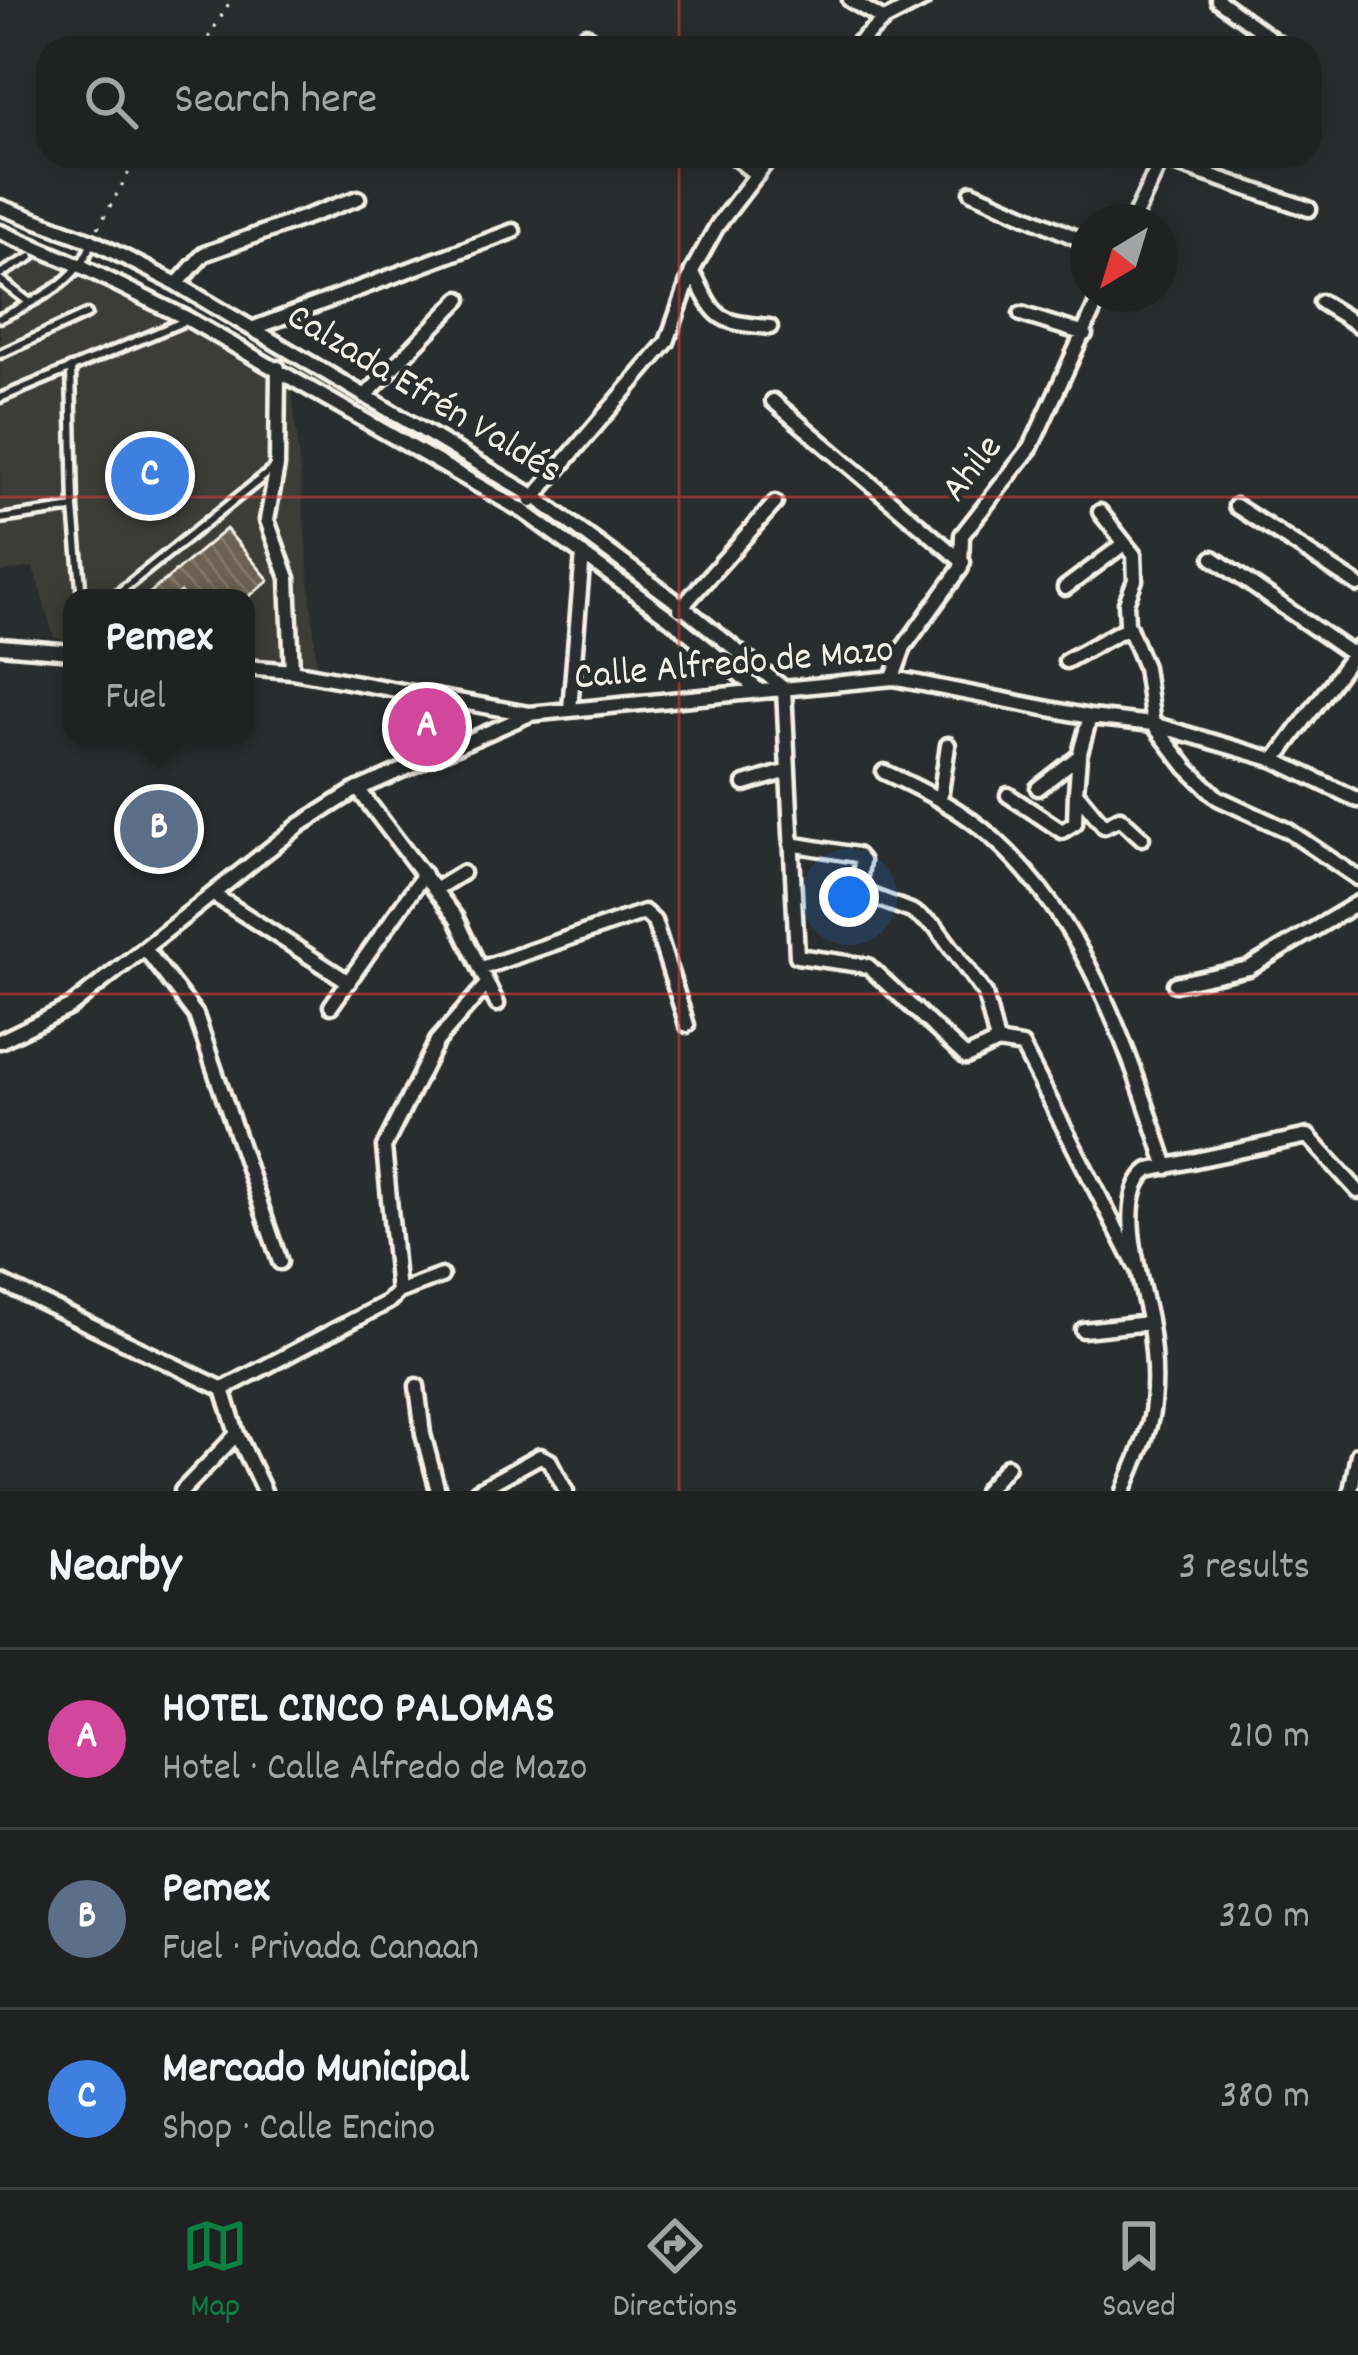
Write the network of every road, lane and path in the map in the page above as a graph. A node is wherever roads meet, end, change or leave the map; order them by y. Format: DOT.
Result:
graph roads {
  1 [pos="231,0"];
  2 [pos="850,0"];
  3 [pos="923,0"];
  4 [pos="1218,0"];
  5 [pos="884,20"];
  6 [pos="209,36"];
  7 [pos="866,36"];
  8 [pos="1268,36"];
  9 [pos="132,168"];
  10 [pos="749,168"];
  11 [pos="762,168"];
  12 [pos="1157,168"];
  13 [pos="1193,168"];
  14 [pos="757,175"];
  15 [pos="972,192"];
  16 [pos="358,198"];
  17 [pos="1140,204"];
  18 [pos="0,207"];
  19 [pos="1309,209"];
  20 [pos="0,232"];
  21 [pos="513,232"];
  22 [pos="1070,235"];
  23 [pos="92,241"];
  24 [pos="31,257"];
  25 [pos="83,267"];
  26 [pos="692,272"];
  27 [pos="0,277"];
  28 [pos="177,284"];
  29 [pos="460,298"];
  30 [pos="1321,302"];
  31 [pos="31,304"];
  32 [pos="1094,312"];
  33 [pos="87,314"];
  34 [pos="1021,314"];
  35 [pos="0,318"];
  36 [pos="188,319"];
  37 [pos="1358,325"];
  38 [pos="770,327"];
  39 [pos="254,328"];
  40 [pos="1085,334"];
  41 [pos="0,354"];
  42 [pos="71,368"];
  43 [pos="278,368"];
  44 [pos="365,396"];
  45 [pos="0,398"];
  46 [pos="773,401"];
  47 [pos="404,418"];
  48 [pos="394,436"];
  49 [pos="277,466"];
  50 [pos="535,497"];
  51 [pos="775,503"];
  52 [pos="1236,506"];
  53 [pos="74,508"];
  54 [pos="523,511"];
  55 [pos="1100,512"];
  56 [pos="0,519"];
  57 [pos="1124,544"];
  58 [pos="583,554"];
  59 [pos="1213,558"];
  60 [pos="963,562"];
  61 [pos="1358,585"];
  62 [pos="1065,588"];
  63 [pos="81,589"];
  64 [pos="123,589"];
  65 [pos="682,606"];
  66 [pos="671,619"];
  67 [pos="1128,627"];
  68 [pos="0,646"];
  69 [pos="63,651"];
  70 [pos="1355,651"];
  71 [pos="1066,662"];
  72 [pos="255,668"];
  73 [pos="292,671"];
  74 [pos="893,677"];
  75 [pos="784,689"];
  76 [pos="760,691"];
  77 [pos="570,709"];
  78 [pos="529,714"];
  79 [pos="1090,717"];
  80 [pos="1153,724"];
  81 [pos="948,745"];
  82 [pos="1079,756"];
  83 [pos="1275,760"];
  84 [pos="788,771"];
  85 [pos="884,772"];
  86 [pos="745,784"];
  87 [pos="1038,788"];
  88 [pos="358,789"];
  89 [pos="1076,793"];
  90 [pos="1009,796"];
  91 [pos="940,799"];
  92 [pos="1358,800"];
  93 [pos="1142,838"];
  94 [pos="791,844"];
  95 [pos="461,873"];
  96 [pos="424,874"];
  97 [pos="1358,878"];
  98 [pos="436,889"];
  99 [pos="214,895"];
  100 [pos="1358,903"];
  101 [pos="146,950"];
  102 [pos="482,968"];
  103 [pos="349,982"];
  104 [pos="487,984"];
  105 [pos="1175,984"];
  106 [pos="496,1004"];
  107 [pos="331,1006"];
  108 [pos="687,1025"];
  109 [pos="0,1042"];
  110 [pos="998,1042"];
  111 [pos="1167,1167"];
  112 [pos="1358,1190"];
  113 [pos="280,1262"];
  114 [pos="1136,1267"];
  115 [pos="441,1276"];
  116 [pos="0,1282"];
  117 [pos="398,1292"];
  118 [pos="1150,1323"];
  119 [pos="1083,1330"];
  120 [pos="417,1386"];
  121 [pos="224,1389"];
  122 [pos="237,1434"];
  123 [pos="1358,1454"];
  124 [pos="1006,1466"];
  125 [pos="182,1491"];
  126 [pos="264,1491"];
  127 [pos="438,1491"];
  128 [pos="477,1491"];
  129 [pos="566,1491"];
  130 [pos="985,1491"];
  131 [pos="1124,1491"];
  132 [pos="1351,1491"];
  1 -- 6 [label="path"];
  2 -- 5 [label="street"];
  3 -- 5 [label="street"];
  4 -- 8 [label="street"];
  5 -- 7 [label="street"];
  9 -- 23 [label="path"];
  10 -- 14 [label="street"];
  11 -- 14 [label="street"];
  12 -- 17 [label="street"];
  13 -- 19 [label="street"];
  14 -- 26 [label="street"];
  15 -- 22 [label="street"];
  16 -- 28 [label="street"];
  18 -- 23 [label="street, Calzada Efrén Valdés"];
  20 -- 25 [label="street, Calzada Efrén Valdés"];
  21 -- 39 [label="street"];
  23 -- 25 [label="lane"];
  23 -- 28 [label="street, Calzada Efrén Valdés"];
  24 -- 27 [label="lane"];
  25 -- 31 [label="lane"];
  25 -- 36 [label="street, Calzada Efrén Valdés"];
  26 -- 38 [label="street"];
  26 -- 50 [label="street"];
  27 -- 31 [label="lane"];
  28 -- 39 [label="street, Calzada Efrén Valdés"];
  29 -- 44 [label="street"];
  30 -- 37 [label="street"];
  31 -- 35 [label="lane"];
  32 -- 40 [label="street, Ahile"];
  33 -- 41 [label="lane"];
  34 -- 40 [label="street"];
  36 -- 42 [label="lane"];
  36 -- 43 [label="street, Calzada Efrén Valdés"];
  39 -- 44 [label="street, Calzada Efrén Valdés"];
  40 -- 60 [label="street, Ahile"];
  42 -- 45 [label="lane"];
  42 -- 53 [label="lane"];
  43 -- 48 [label="street, Calzada Efrén Valdés"];
  43 -- 49 [label="street"];
  44 -- 47 [label="street, Calzada Efrén Valdés"];
  46 -- 60 [label="street"];
  47 -- 48 [label="street"];
  47 -- 50 [label="street, Calzada Efrén Valdés"];
  48 -- 54 [label="street, Calzada Efrén Valdés"];
  49 -- 64 [label="lane"];
  49 -- 73 [label="street"];
  50 -- 54 [label="street"];
  50 -- 65 [label="street, Calzada Efrén Valdés"];
  51 -- 65 [label="street"];
  52 -- 61 [label="street"];
  53 -- 56 [label="lane"];
  53 -- 63 [label="lane"];
  54 -- 58 [label="street, Calzada Efrén Valdés"];
  55 -- 57 [label="street"];
  57 -- 62 [label="street"];
  57 -- 67 [label="street"];
  58 -- 66 [label="street, Calzada Efrén Valdés"];
  58 -- 77 [label="street"];
  59 -- 70 [label="street"];
  60 -- 74 [label="street, Ahile"];
  65 -- 66 [label="street"];
  65 -- 75 [label="street, Calzada Efrén Valdés"];
  66 -- 76 [label="street, Calzada Efrén Valdés"];
  67 -- 71 [label="street"];
  67 -- 80 [label="street"];
  68 -- 69 [label="street"];
  70 -- 83 [label="street"];
  72 -- 73 [label="street, Calle Alfredo de Mazo"];
  73 -- 78 [label="street, Calle Alfredo de Mazo"];
  74 -- 75 [label="street, Calle Alfredo de Mazo"];
  74 -- 79 [label="street, Calle Alfredo de Mazo"];
  75 -- 76 [label="street, Calle Alfredo de Mazo"];
  75 -- 84 [label="street"];
  76 -- 77 [label="street, Calle Alfredo de Mazo"];
  77 -- 78 [label="street, Calle Alfredo de Mazo"];
  78 -- 88 [label="street"];
  79 -- 80 [label="street, Calle Alfredo de Mazo"];
  79 -- 82 [label="street"];
  80 -- 83 [label="street, Calle Alfredo de Mazo"];
  80 -- 97 [label="street"];
  81 -- 91 [label="street"];
  82 -- 87 [label="street"];
  82 -- 89 [label="street"];
  83 -- 92 [label="street, Calle Alfredo de Mazo"];
  84 -- 86 [label="street"];
  84 -- 94 [label="street"];
  85 -- 91 [label="street"];
  88 -- 96 [label="street"];
  88 -- 99 [label="street"];
  89 -- 90 [label="street"];
  89 -- 93 [label="street"];
  91 -- 111 [label="street"];
  94 -- 110 [label="street"];
  94 -- 110 [label="street"];
  95 -- 98 [label="street"];
  96 -- 98 [label="street"];
  96 -- 103 [label="street"];
  98 -- 102 [label="street"];
  99 -- 101 [label="street"];
  99 -- 103 [label="street"];
  100 -- 105 [label="street"];
  101 -- 109 [label="street"];
  101 -- 113 [label="street"];
  102 -- 104 [label="street"];
  102 -- 108 [label="street"];
  103 -- 107 [label="street"];
  104 -- 106 [label="street"];
  104 -- 117 [label="street"];
  110 -- 114 [label="street"];
  111 -- 112 [label="street"];
  111 -- 114 [label="street"];
  114 -- 118 [label="street"];
  115 -- 117 [label="street"];
  116 -- 121 [label="street"];
  117 -- 121 [label="street"];
  118 -- 119 [label="street"];
  118 -- 131 [label="street"];
  120 -- 127 [label="street"];
  121 -- 122 [label="street"];
  122 -- 125 [label="street"];
  122 -- 126 [label="street"];
  123 -- 132 [label="street"];
  124 -- 130 [label="street"];
  128 -- 129 [label="street"];
}
